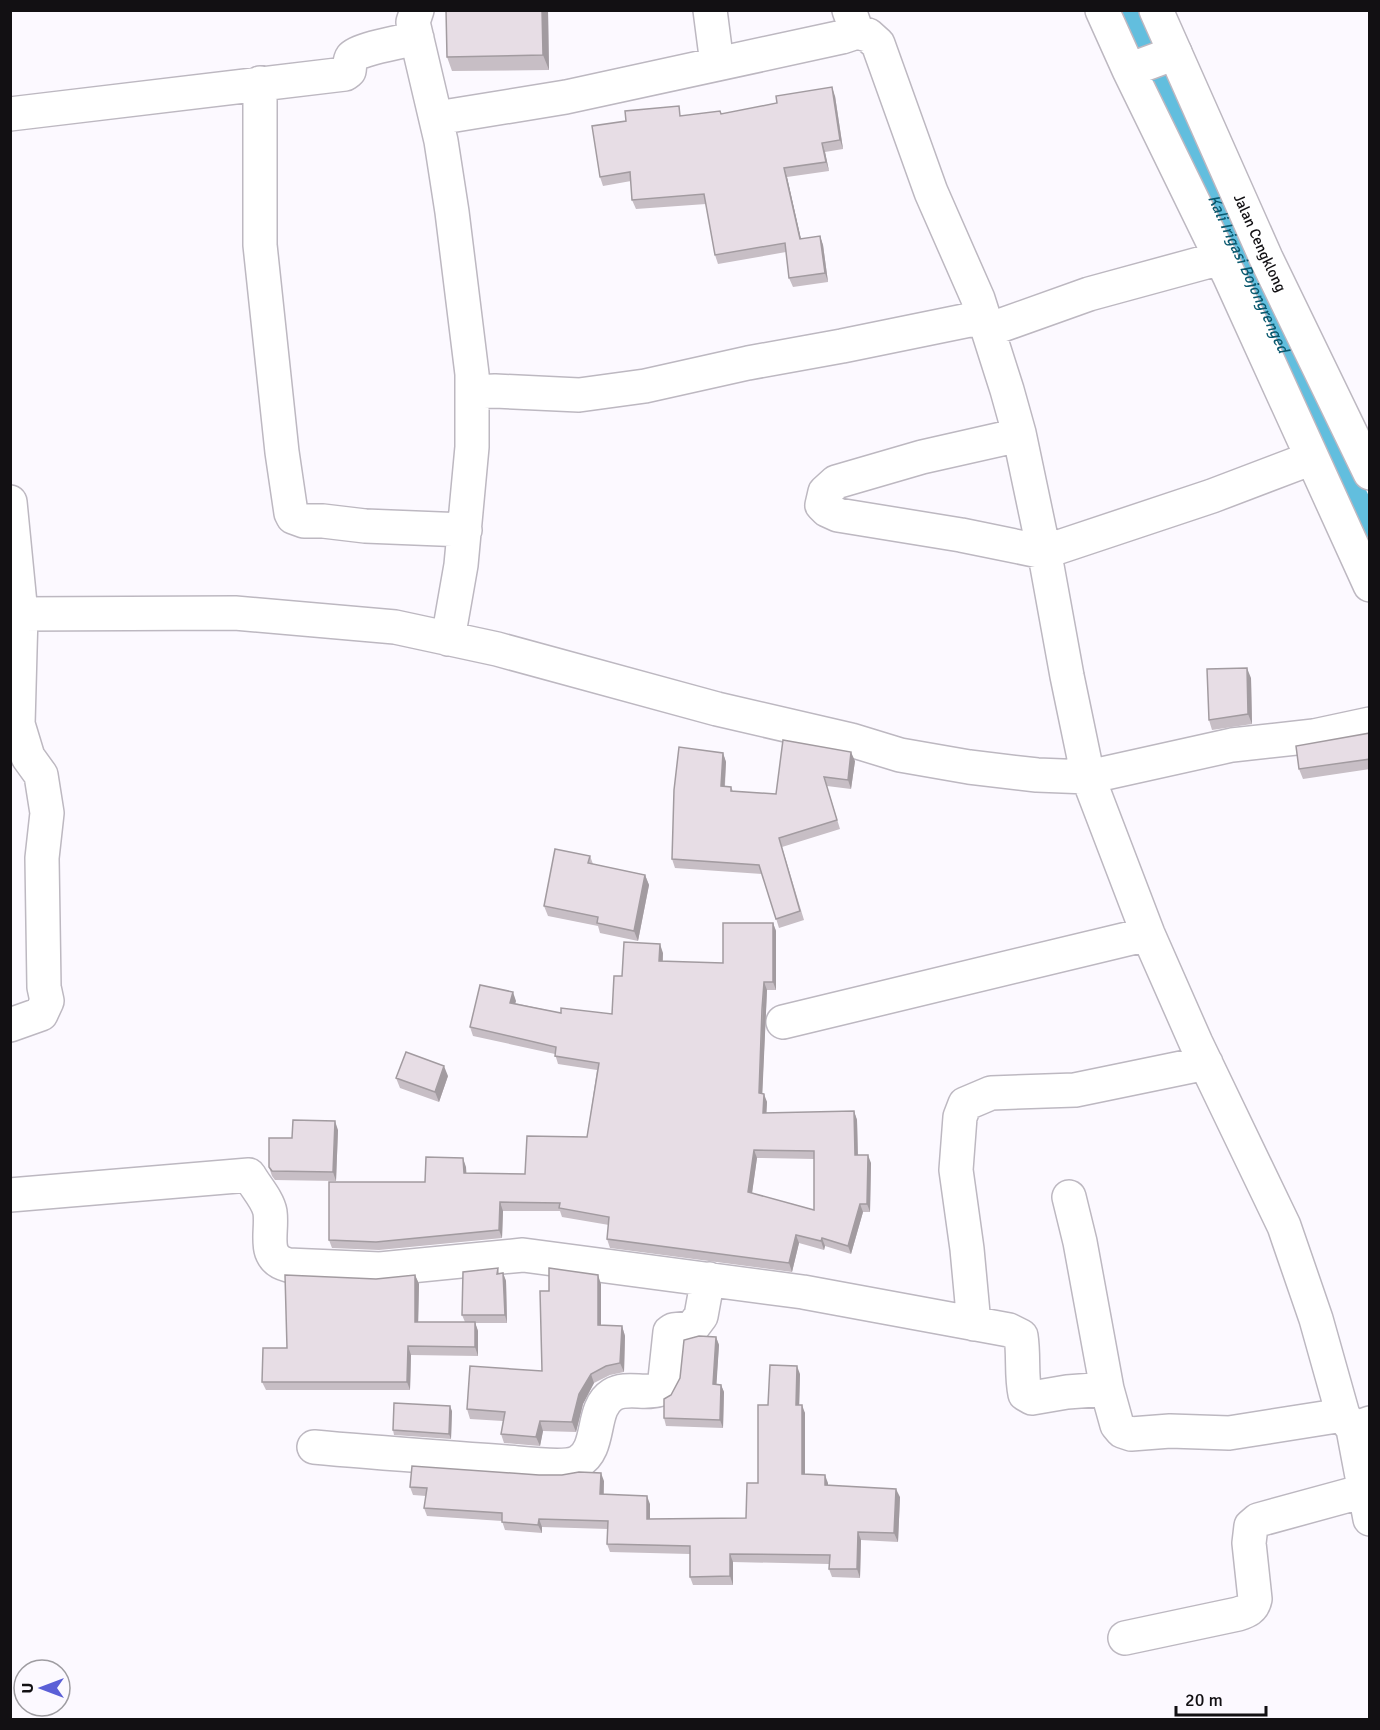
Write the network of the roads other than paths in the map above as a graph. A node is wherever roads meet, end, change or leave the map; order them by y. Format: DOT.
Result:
graph roads {
  1 [pos="710,10"];
  2 [pos="1102,10"];
  3 [pos="1156,10"];
  4 [pos="853,21"];
  5 [pos="417,24"];
  6 [pos="1152,62"];
  7 [pos="717,64"];
  8 [pos="260,83"];
  9 [pos="10,114"];
  10 [pos="437,118"];
  11 [pos="1199,164"];
  12 [pos="1242,264"];
  13 [pos="986,323"];
  14 [pos="472,392"];
  15 [pos="1019,435"];
  16 [pos="1312,458"];
  17 [pos="1370,473"];
  18 [pos="10,502"];
  19 [pos="465,530"];
  20 [pos="1044,552"];
  21 [pos="1367,576"];
  22 [pos="17,609"];
  23 [pos="448,639"];
  24 [pos="1370,724"];
  25 [pos="1088,777"];
  26 [pos="1148,934"];
  27 [pos="783,1022"];
  28 [pos="10,1025"];
  29 [pos="1206,1063"];
  30 [pos="10,1195"];
  31 [pos="1069,1197"];
  32 [pos="709,1280"];
  33 [pos="974,1324"];
  34 [pos="1107,1389"];
  35 [pos="1355,1422"];
  36 [pos="314,1447"];
  37 [pos="1367,1505"];
  38 [pos="1125,1638"];
  1 -- 7 [label="street"];
  2 -- 6 [label="street"];
  3 -- 6 [label="street, Jalan Cengklong"];
  4 -- 7 [label="street"];
  4 -- 13 [label="street"];
  5 -- 8 [label="street"];
  5 -- 10 [label="street"];
  6 -- 11 [label="street, Jalan Cengklong"];
  6 -- 11 [label="street"];
  7 -- 10 [label="street"];
  8 -- 9 [label="street"];
  8 -- 19 [label="street"];
  10 -- 14 [label="street"];
  11 -- 12 [label="street, Jalan Cengklong"];
  11 -- 12 [label="street"];
  12 -- 13 [label="street"];
  12 -- 16 [label="street"];
  12 -- 17 [label="street, Jalan Cengklong"];
  13 -- 14 [label="street"];
  13 -- 15 [label="street"];
  14 -- 19 [label="street"];
  15 -- 20 [label="street"];
  15 -- 20 [label="street"];
  16 -- 20 [label="street"];
  16 -- 21 [label="street"];
  18 -- 22 [label="street"];
  19 -- 23 [label="street"];
  20 -- 25 [label="street"];
  22 -- 23 [label="street"];
  22 -- 28 [label="street"];
  23 -- 25 [label="street"];
  24 -- 25 [label="street"];
  25 -- 26 [label="street"];
  26 -- 27 [label="street"];
  26 -- 29 [label="street"];
  29 -- 33 [label="street"];
  29 -- 35 [label="street"];
  30 -- 32 [label="street"];
  31 -- 34 [label="street"];
  32 -- 33 [label="street"];
  32 -- 36 [label="street"];
  33 -- 34 [label="street"];
  34 -- 35 [label="street"];
  35 -- 37 [label="street"];
  37 -- 38 [label="street"];
}
